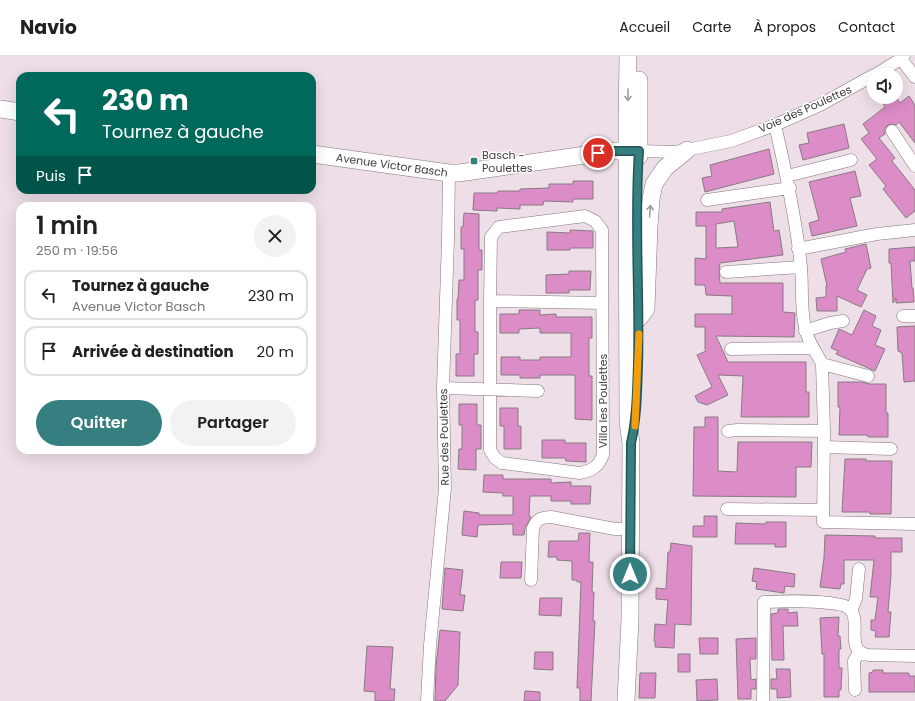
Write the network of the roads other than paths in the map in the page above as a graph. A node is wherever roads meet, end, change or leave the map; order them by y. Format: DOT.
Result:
graph roads {
  1 [pos="628,56"];
  2 [pos="639,56"];
  3 [pos="902,58"];
  4 [pos="886,68"];
  5 [pos="915,77"];
  6 [pos="867,79"];
  7 [pos="0,109"];
  8 [pos="16,111"];
  9 [pos="775,125"];
  10 [pos="892,131"];
  11 [pos="687,150"];
  12 [pos="633,151"];
  13 [pos="316,155"];
  14 [pos="851,160"];
  15 [pos="915,166"];
  16 [pos="449,173"];
  17 [pos="787,176"];
  18 [pos="790,188"];
  19 [pos="707,200"];
  20 [pos="915,230"];
  21 [pos="798,249"];
  22 [pos="801,267"];
  23 [pos="726,272"];
  24 [pos="490,301"];
  25 [pos="602,303"];
  26 [pos="903,316"];
  27 [pos="915,316"];
  28 [pos="639,318"];
  29 [pos="842,321"];
  30 [pos="805,331"];
  31 [pos="812,348"];
  32 [pos="731,350"];
  33 [pos="822,364"];
  34 [pos="868,376"];
  35 [pos="442,388"];
  36 [pos="489,390"];
  37 [pos="538,392"];
  38 [pos="824,430"];
  39 [pos="728,431"];
  40 [pos="631,443"];
  41 [pos="824,447"];
  42 [pos="891,449"];
  43 [pos="727,509"];
  44 [pos="823,510"];
  45 [pos="915,524"];
  46 [pos="630,529"];
  47 [pos="859,569"];
  48 [pos="531,580"];
  49 [pos="850,611"];
  50 [pos="859,652"];
  51 [pos="915,656"];
  52 [pos="855,690"];
  53 [pos="427,701"];
  54 [pos="626,701"];
  55 [pos="763,701"];
  1 -- 12 [label="main road, one-way"];
  2 -- 12 [label="main road"];
  3 -- 4 [label="street, Voie des Poulettes"];
  3 -- 5 [label="street"];
  6 -- 9 [label="street, Voie des Poulettes"];
  7 -- 8 [label="main road"];
  9 -- 11 [label="street, Voie des Poulettes"];
  9 -- 17 [label="street"];
  10 -- 15 [label="street"];
  11 -- 12 [label="street, Voie des Poulettes"];
  28 -- 11 [label="main road, one-way"];
  12 -- 16 [label="main road, Avenue Victor Basch"];
  12 -- 28 [label="main road"];
  12 -- 40 [label="main road"];
  13 -- 16 [label="main road, Avenue Victor Basch"];
  14 -- 17 [label="street"];
  16 -- 35 [label="street, Rue des Poulettes"];
  17 -- 18 [label="street"];
  18 -- 19 [label="street"];
  18 -- 21 [label="street"];
  20 -- 21 [label="street"];
  21 -- 22 [label="street"];
  22 -- 23 [label="street"];
  22 -- 30 [label="street"];
  24 -- 25 [label="street"];
  24 -- 25 [label="street, Villa les Poulettes"];
  24 -- 36 [label="street, Villa les Poulettes"];
  25 -- 36 [label="street, Villa les Poulettes"];
  26 -- 27 [label="street"];
  28 -- 40 [label="main road"];
  29 -- 30 [label="street"];
  30 -- 31 [label="street"];
  31 -- 32 [label="street"];
  31 -- 33 [label="street"];
  33 -- 34 [label="street"];
  33 -- 38 [label="street"];
  35 -- 36 [label="street"];
  35 -- 53 [label="street, Rue des Poulettes"];
  36 -- 37 [label="street"];
  38 -- 39 [label="street"];
  38 -- 41 [label="street"];
  40 -- 46 [label="main road"];
  41 -- 42 [label="street"];
  41 -- 44 [label="street"];
  43 -- 44 [label="street"];
  44 -- 45 [label="street"];
  46 -- 48 [label="street"];
  46 -- 54 [label="main road"];
  47 -- 49 [label="street"];
  49 -- 50 [label="street"];
  49 -- 55 [label="street"];
  50 -- 51 [label="street"];
  50 -- 52 [label="street"];
}
